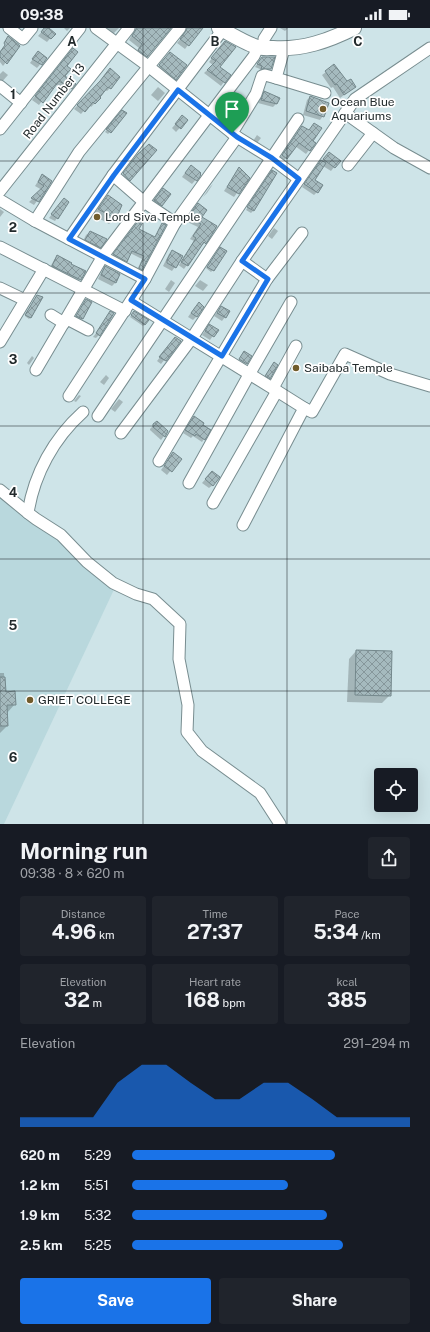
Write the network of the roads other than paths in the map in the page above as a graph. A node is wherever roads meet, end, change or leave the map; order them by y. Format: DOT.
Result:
graph roads {
  1 [pos="9,28"];
  2 [pos="32,28"];
  3 [pos="80,28"];
  4 [pos="96,28"];
  5 [pos="129,28"];
  6 [pos="180,28"];
  7 [pos="237,28"];
  8 [pos="339,28"];
  9 [pos="354,28"];
  10 [pos="222,29"];
  11 [pos="265,38"];
  12 [pos="116,43"];
  13 [pos="430,48"];
  14 [pos="284,49"];
  15 [pos="148,66"];
  16 [pos="276,78"];
  17 [pos="0,86"];
  18 [pos="178,90"];
  19 [pos="325,93"];
  20 [pos="21,102"];
  21 [pos="345,113"];
  22 [pos="210,115"];
  23 [pos="298,119"];
  24 [pos="0,129"];
  25 [pos="373,133"];
  26 [pos="234,135"];
  27 [pos="272,158"];
  28 [pos="348,165"];
  29 [pos="430,168"];
  30 [pos="114,175"];
  31 [pos="299,179"];
  32 [pos="0,191"];
  33 [pos="0,200"];
  34 [pos="144,202"];
  35 [pos="35,222"];
  36 [pos="175,223"];
  37 [pos="302,233"];
  38 [pos="69,239"];
  39 [pos="0,247"];
  40 [pos="103,256"];
  41 [pos="242,261"];
  42 [pos="44,269"];
  43 [pos="145,279"];
  44 [pos="268,279"];
  45 [pos="0,288"];
  46 [pos="84,290"];
  47 [pos="25,300"];
  48 [pos="131,300"];
  49 [pos="291,302"];
  50 [pos="125,311"];
  51 [pos="51,315"];
  52 [pos="163,320"];
  53 [pos="66,321"];
  54 [pos="88,330"];
  55 [pos="192,338"];
  56 [pos="0,342"];
  57 [pos="296,346"];
  58 [pos="222,356"];
  59 [pos="36,370"];
  60 [pos="250,373"];
  61 [pos="430,386"];
  62 [pos="275,390"];
  63 [pos="69,396"];
  64 [pos="304,408"];
  65 [pos="83,412"];
  66 [pos="98,416"];
  67 [pos="121,433"];
  68 [pos="159,462"];
  69 [pos="189,483"];
  70 [pos="0,490"];
  71 [pos="213,503"];
  72 [pos="28,513"];
  73 [pos="243,525"];
  74 [pos="280,824"];
  1 -- 2 [label="street"];
  3 -- 20 [label="street"];
  4 -- 12 [label="street"];
  5 -- 12 [label="street, Road Number 13"];
  6 -- 15 [label="street"];
  7 -- 11 [label="main road"];
  8 -- 11 [label="main road"];
  9 -- 14 [label="main road"];
  10 -- 11 [label="main road"];
  10 -- 18 [label="street"];
  11 -- 14 [label="main road"];
  11 -- 22 [label="street"];
  12 -- 15 [label="street"];
  12 -- 32 [label="street, Road Number 13"];
  13 -- 21 [label="street"];
  14 -- 16 [label="street"];
  15 -- 18 [label="street"];
  15 -- 35 [label="street"];
  16 -- 19 [label="street"];
  16 -- 26 [label="street"];
  17 -- 20 [label="street"];
  18 -- 22 [label="street"];
  18 -- 30 [label="street"];
  20 -- 24 [label="street"];
  21 -- 25 [label="street"];
  21 -- 31 [label="street"];
  22 -- 26 [label="street"];
  22 -- 34 [label="street"];
  23 -- 27 [label="street"];
  25 -- 28 [label="street"];
  25 -- 29 [label="street"];
  26 -- 27 [label="street"];
  26 -- 36 [label="street"];
  27 -- 31 [label="street"];
  27 -- 52 [label="street"];
  30 -- 34 [label="street"];
  30 -- 38 [label="street"];
  31 -- 41 [label="street"];
  33 -- 35 [label="street"];
  34 -- 36 [label="street"];
  34 -- 40 [label="street"];
  35 -- 38 [label="street"];
  36 -- 43 [label="street"];
  37 -- 44 [label="street"];
  38 -- 40 [label="street"];
  39 -- 42 [label="street"];
  40 -- 43 [label="street"];
  40 -- 46 [label="street"];
  41 -- 44 [label="street"];
  41 -- 55 [label="street"];
  42 -- 46 [label="street"];
  42 -- 47 [label="street"];
  43 -- 48 [label="street"];
  44 -- 58 [label="street"];
  45 -- 47 [label="street"];
  46 -- 50 [label="street"];
  46 -- 53 [label="street"];
  47 -- 56 [label="street"];
  48 -- 50 [label="street"];
  48 -- 52 [label="street"];
  49 -- 60 [label="street"];
  50 -- 63 [label="street"];
  51 -- 53 [label="street"];
  52 -- 55 [label="street"];
  52 -- 66 [label="street"];
  53 -- 54 [label="street"];
  53 -- 59 [label="street"];
  55 -- 58 [label="street"];
  55 -- 67 [label="street"];
  57 -- 62 [label="street"];
  58 -- 60 [label="street"];
  58 -- 68 [label="street"];
  60 -- 62 [label="street"];
  60 -- 69 [label="street"];
  61 -- 64 [label="street"];
  62 -- 64 [label="street"];
  62 -- 71 [label="street"];
  64 -- 73 [label="street"];
  65 -- 72 [label="street"];
  70 -- 72 [label="street"];
  72 -- 74 [label="street"];
}
